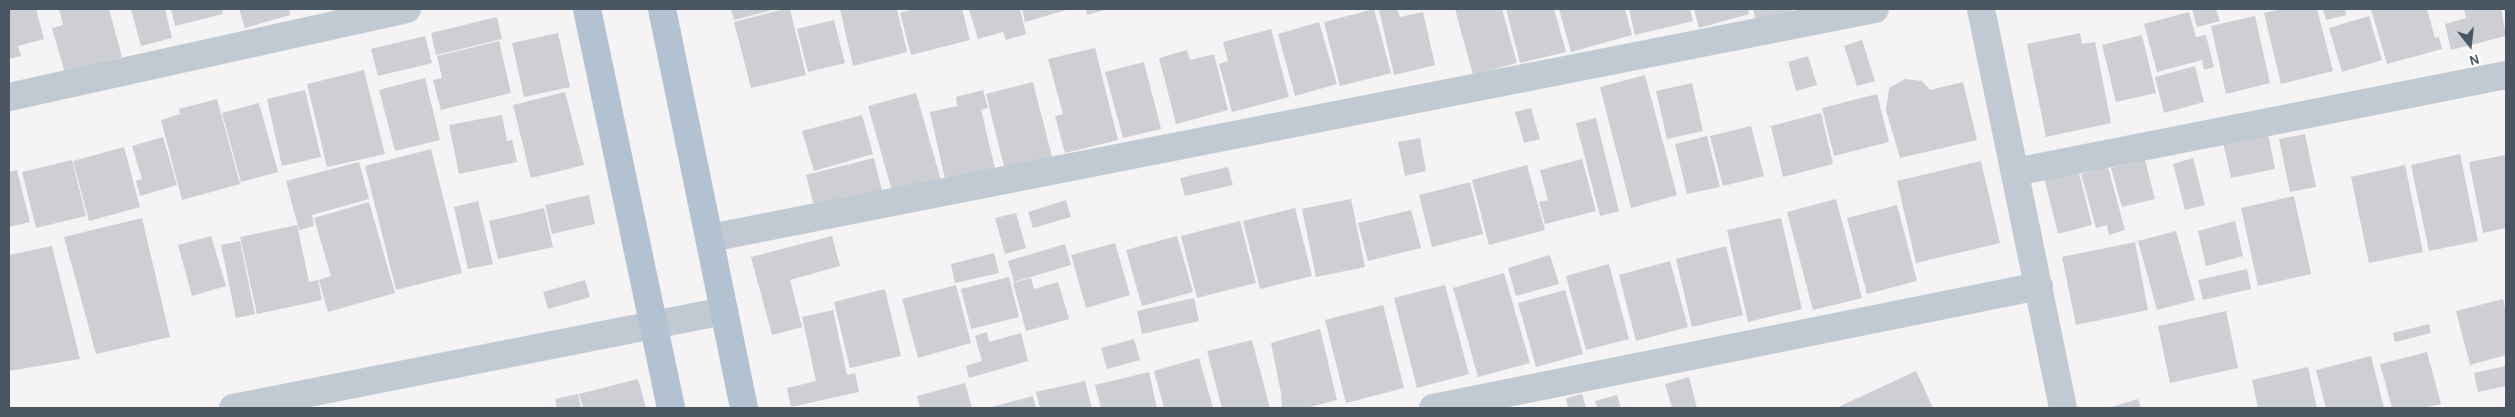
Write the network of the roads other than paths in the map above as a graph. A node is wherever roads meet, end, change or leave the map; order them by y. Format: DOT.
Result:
graph roads {
  1 [pos="407,9"];
  2 [pos="587,9"];
  3 [pos="662,9"];
  4 [pos="1876,9"];
  5 [pos="1981,9"];
  6 [pos="2506,75"];
  7 [pos="9,97"];
  8 [pos="2015,172"];
  9 [pos="710,238"];
  10 [pos="2039,286"];
  11 [pos="724,310"];
  12 [pos="654,324"];
  13 [pos="233,408"];
  14 [pos="671,408"];
  15 [pos="744,408"];
  16 [pos="1433,408"];
  17 [pos="2064,408"];
  1 -- 7 [label="street"];
  2 -- 12 [label="main road"];
  3 -- 9 [label="main road"];
  4 -- 9 [label="street"];
  5 -- 8 [label="street"];
  6 -- 8 [label="street"];
  8 -- 10 [label="street"];
  9 -- 11 [label="main road"];
  10 -- 16 [label="street"];
  10 -- 17 [label="street"];
  11 -- 12 [label="street"];
  11 -- 15 [label="main road"];
  12 -- 13 [label="street"];
  12 -- 14 [label="main road"];
}
